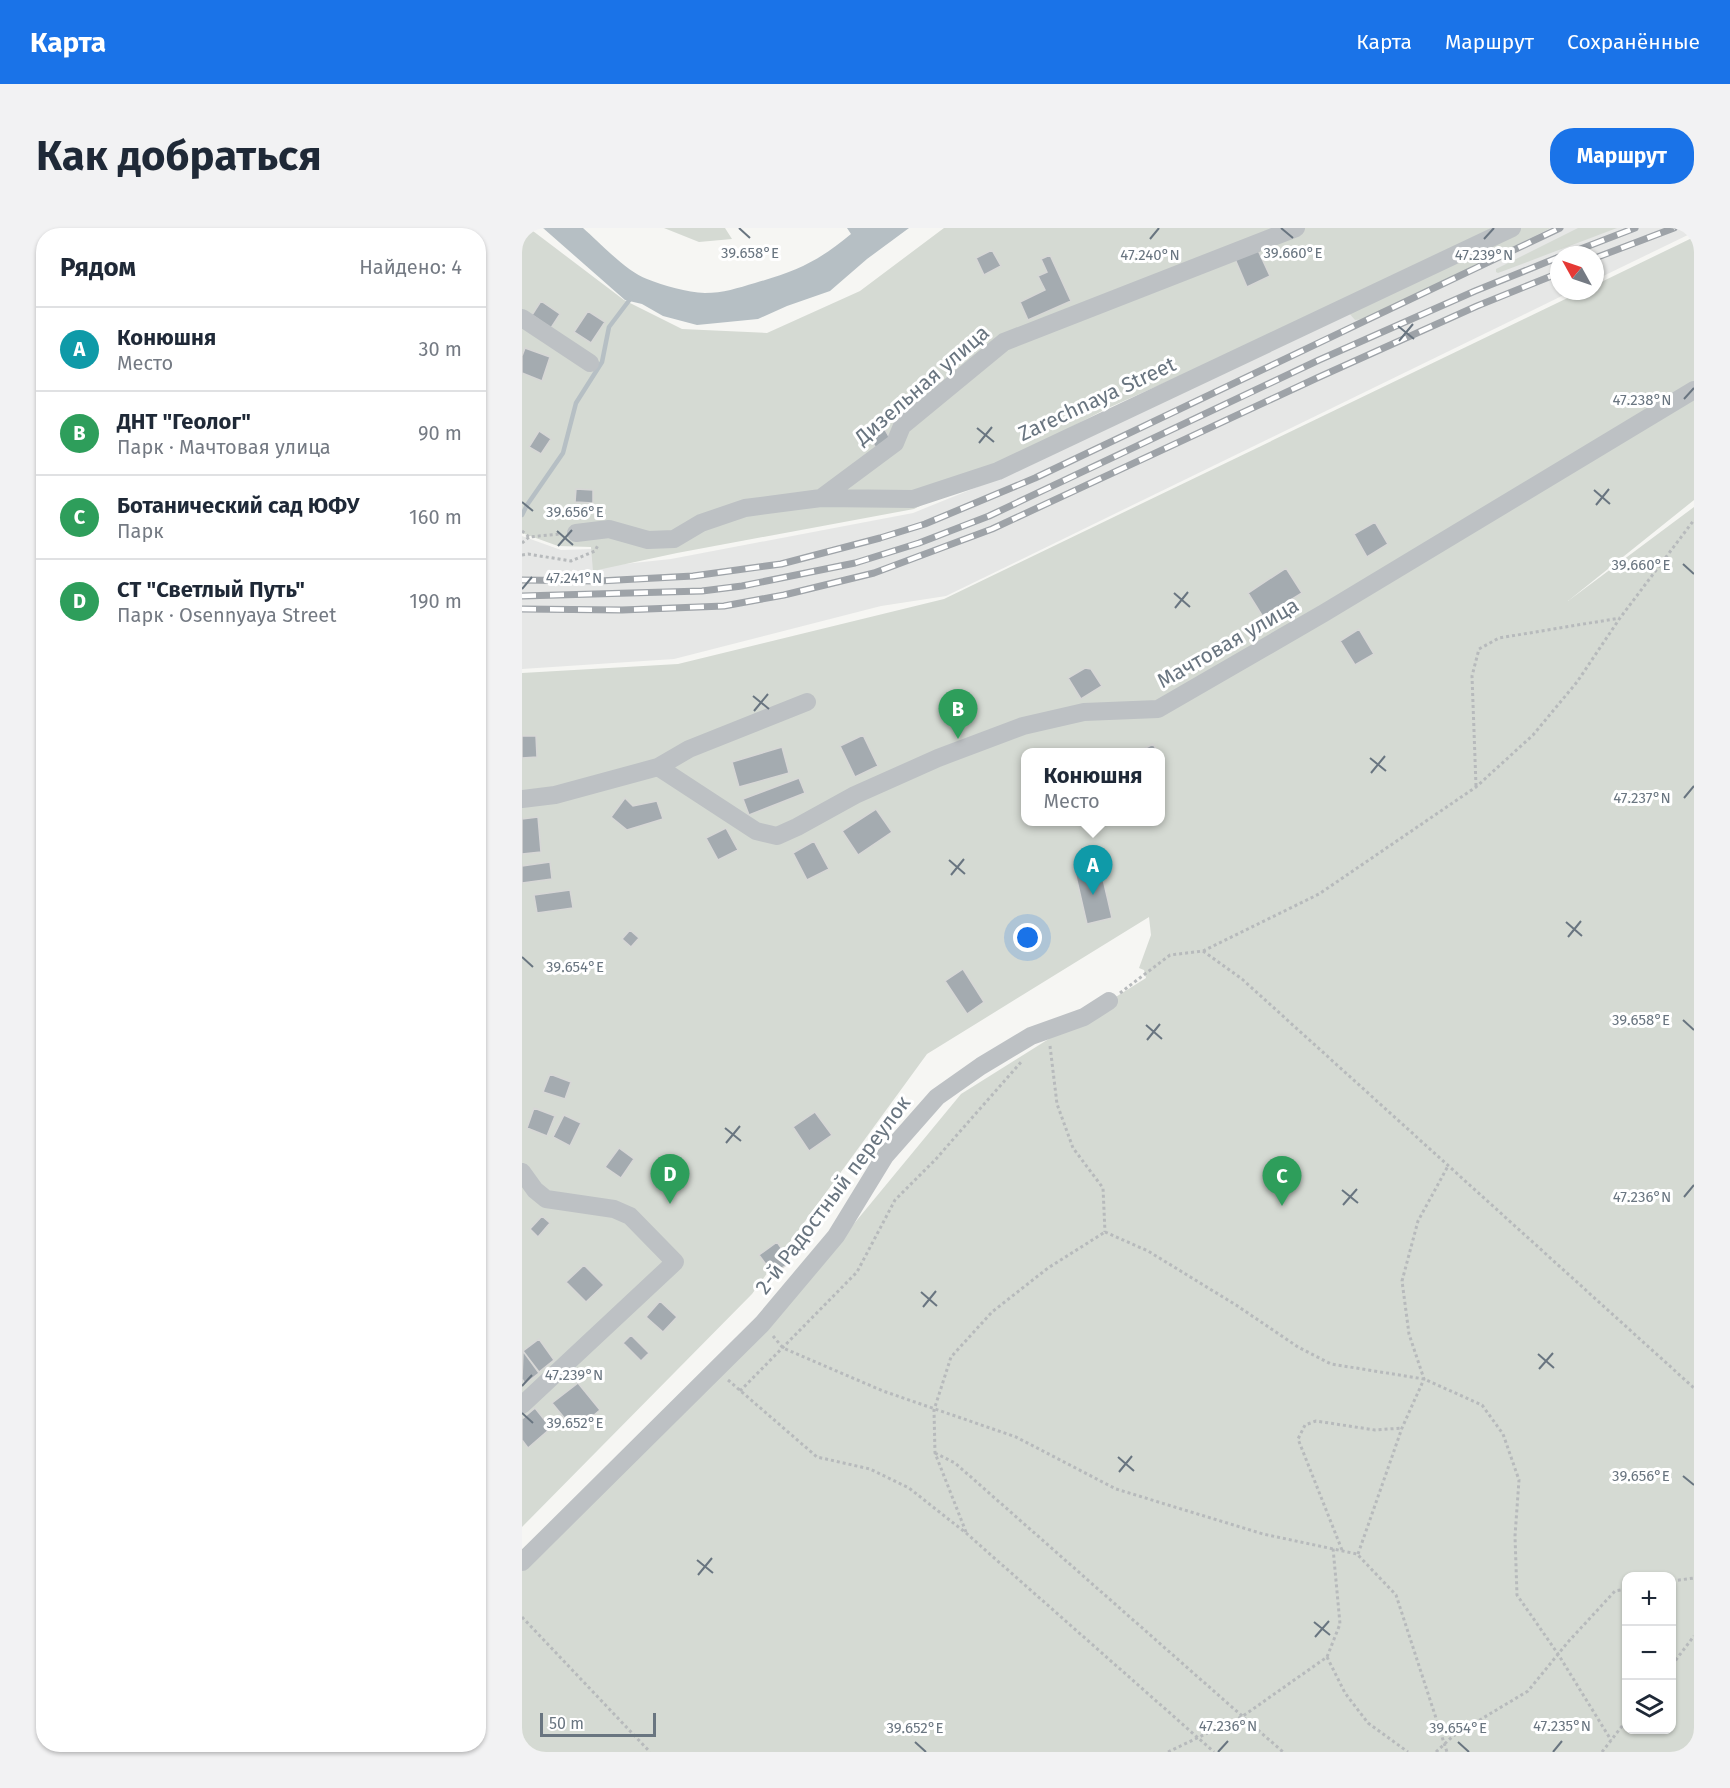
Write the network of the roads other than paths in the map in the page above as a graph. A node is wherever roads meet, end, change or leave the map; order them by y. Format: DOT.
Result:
graph roads {
  1 [pos="1296,228"];
  2 [pos="1512,228"];
  3 [pos="522,318"];
  4 [pos="590,363"];
  5 [pos="1694,390"];
  6 [pos="822,498"];
  7 [pos="576,533"];
  8 [pos="807,702"];
  9 [pos="658,767"];
  10 [pos="522,798"];
  11 [pos="1109,1001"];
  12 [pos="522,1172"];
  13 [pos="529,1196"];
  14 [pos="522,1405"];
  15 [pos="522,1562"];
  1 -- 6 [label="street, Дизельная улица"];
  2 -- 6 [label="street, Zarechnaya Street"];
  3 -- 4 [label="street"];
  5 -- 9 [label="street, Мачтовая улица"];
  6 -- 7 [label="street, Zarechnaya Street"];
  8 -- 9 [label="street"];
  9 -- 10 [label="street"];
  11 -- 15 [label="street, 2-й Радостный переулок"];
  12 -- 13 [label="street"];
  13 -- 14 [label="street"];
}
